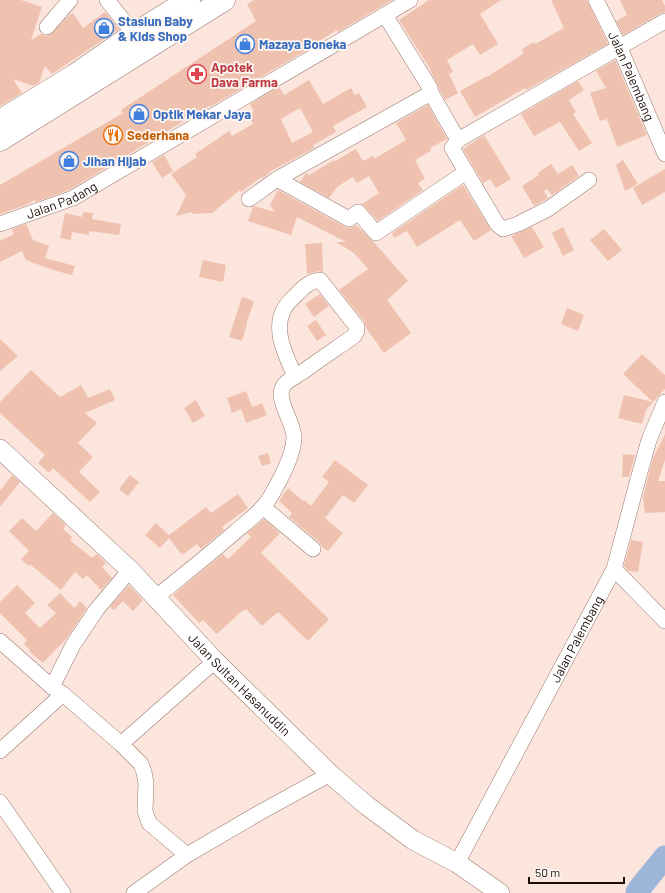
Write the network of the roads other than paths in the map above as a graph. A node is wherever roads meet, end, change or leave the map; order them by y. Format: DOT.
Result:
graph roads {
  1 [pos="70,0"];
  2 [pos="107,0"];
  3 [pos="189,0"];
  4 [pos="224,0"];
  5 [pos="410,0"];
  6 [pos="596,0"];
  7 [pos="385,15"];
  8 [pos="665,21"];
  9 [pos="47,27"];
  10 [pos="134,34"];
  11 [pos="619,46"];
  12 [pos="431,93"];
  13 [pos="0,121"];
  14 [pos="0,140"];
  15 [pos="458,140"];
  16 [pos="665,154"];
  17 [pos="466,172"];
  18 [pos="276,179"];
  19 [pos="589,180"];
  20 [pos="249,199"];
  21 [pos="0,224"];
  22 [pos="296,377"];
  23 [pos="665,402"];
  24 [pos="2,454"];
  25 [pos="263,507"];
  26 [pos="313,549"];
  27 [pos="614,569"];
  28 [pos="130,570"];
  29 [pos="155,598"];
  30 [pos="665,621"];
  31 [pos="0,641"];
  32 [pos="216,661"];
  33 [pos="58,691"];
  34 [pos="121,744"];
  35 [pos="0,751"];
  36 [pos="330,774"];
  37 [pos="0,802"];
  38 [pos="187,855"];
  39 [pos="457,863"];
  40 [pos="63,893"];
  41 [pos="134,893"];
  42 [pos="500,893"];
  1 -- 9 [label="street"];
  2 -- 10 [label="street"];
  3 -- 10 [label="highway"];
  4 -- 14 [label="highway"];
  5 -- 7 [label="street, Jalan Padang"];
  6 -- 11 [label="street, Jalan Palembang"];
  7 -- 12 [label="street"];
  7 -- 21 [label="street, Jalan Padang"];
  8 -- 11 [label="street"];
  10 -- 13 [label="highway"];
  11 -- 15 [label="street"];
  11 -- 16 [label="street, Jalan Palembang"];
  12 -- 15 [label="street"];
  12 -- 18 [label="street"];
  15 -- 17 [label="street"];
  17 -- 18 [label="street"];
  17 -- 19 [label="street"];
  18 -- 20 [label="street"];
  22 -- 22 [label="street"];
  22 -- 25 [label="street"];
  23 -- 27 [label="street, Jalan Palembang"];
  24 -- 28 [label="street, Jalan Sultan Hasanuddin"];
  25 -- 26 [label="street"];
  25 -- 29 [label="street"];
  27 -- 30 [label="street"];
  27 -- 39 [label="street, Jalan Palembang"];
  28 -- 29 [label="street, Jalan Sultan Hasanuddin"];
  28 -- 33 [label="street"];
  29 -- 32 [label="street, Jalan Sultan Hasanuddin"];
  31 -- 33 [label="street"];
  32 -- 34 [label="street"];
  32 -- 36 [label="street, Jalan Sultan Hasanuddin"];
  33 -- 34 [label="street"];
  33 -- 35 [label="street"];
  34 -- 38 [label="street"];
  36 -- 38 [label="street"];
  36 -- 39 [label="street, Jalan Sultan Hasanuddin"];
  37 -- 40 [label="street"];
  38 -- 41 [label="street"];
  39 -- 42 [label="street, Jalan Sultan Hasanuddin"];
}
